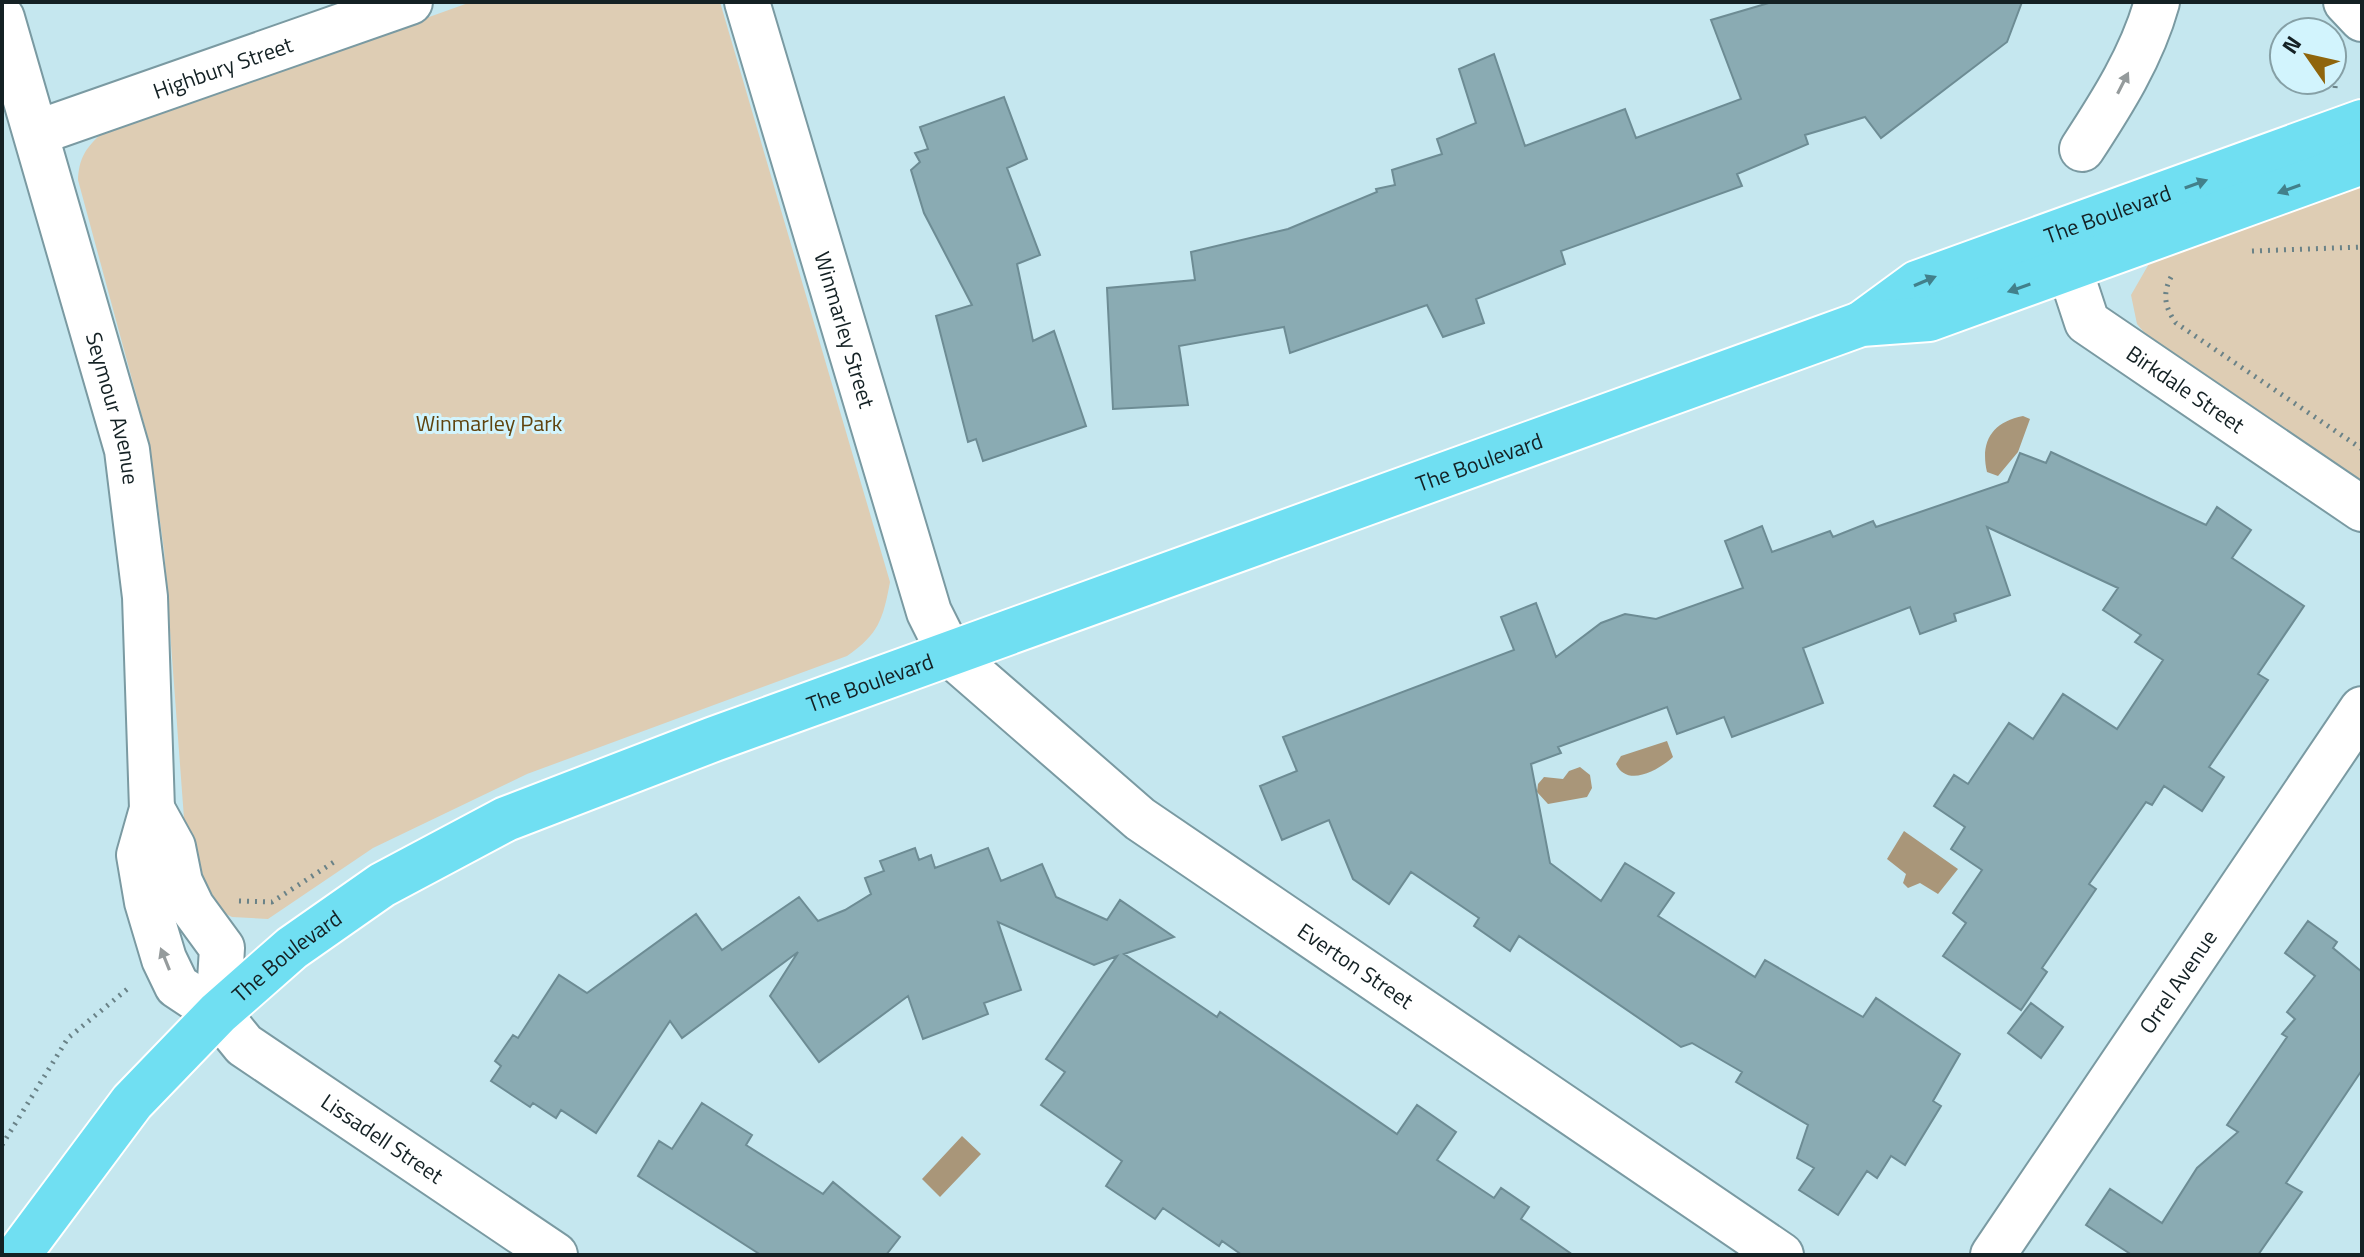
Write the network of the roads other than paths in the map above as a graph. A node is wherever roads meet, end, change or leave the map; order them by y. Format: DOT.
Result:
graph roads {
  1 [pos="410,2"];
  2 [pos="747,2"];
  3 [pos="2157,2"];
  4 [pos="2346,2"];
  5 [pos="2,18"];
  6 [pos="2362,19"];
  7 [pos="2362,122"];
  8 [pos="36,133"];
  9 [pos="2082,149"];
  10 [pos="2362,162"];
  11 [pos="2064,252"];
  12 [pos="2362,509"];
  13 [pos="950,654"];
  14 [pos="2362,709"];
  15 [pos="218,1013"];
  16 [pos="18,1255"];
  17 [pos="555,1255"];
  18 [pos="1781,1255"];
  19 [pos="1993,1255"];
  1 -- 8 [label="street, Highbury Street"];
  2 -- 13 [label="street, Winmarley Street"];
  9 -- 3 [label="street, one-way"];
  4 -- 6 [label="street"];
  5 -- 8 [label="street, Seymour Avenue"];
  11 -- 7 [label="main road, The Boulevard, one-way"];
  8 -- 15 [label="street, Seymour Avenue"];
  10 -- 11 [label="main road, The Boulevard, one-way"];
  11 -- 12 [label="street, Birkdale Street"];
  11 -- 13 [label="main road, The Boulevard"];
  13 -- 15 [label="main road, The Boulevard"];
  13 -- 18 [label="street, Everton Street"];
  14 -- 19 [label="street, Orrel Avenue"];
  15 -- 16 [label="main road, The Boulevard"];
  15 -- 17 [label="street, Lissadell Street"];
}
